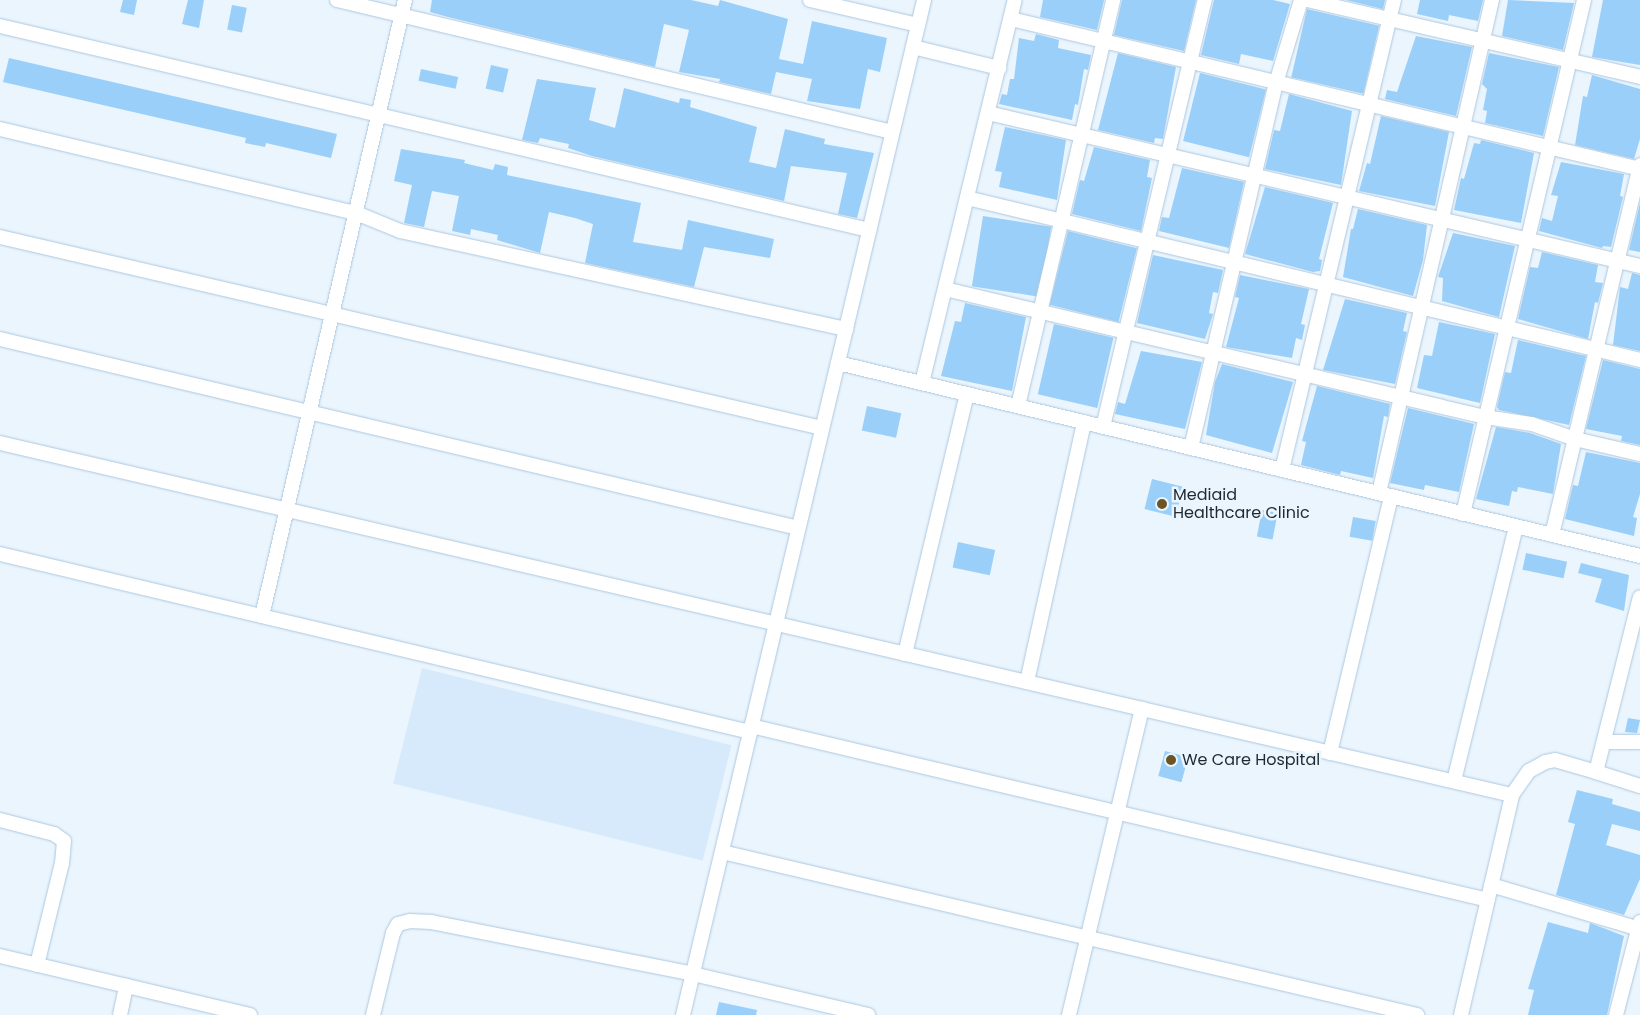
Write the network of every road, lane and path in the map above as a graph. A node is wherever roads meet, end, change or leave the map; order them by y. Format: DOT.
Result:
graph roads {
  1 [pos="337,0"];
  2 [pos="406,0"];
  3 [pos="810,0"];
  4 [pos="924,0"];
  5 [pos="1015,0"];
  6 [pos="1114,0"];
  7 [pos="1205,0"];
  8 [pos="1301,0"];
  9 [pos="1307,0"];
  10 [pos="1394,0"];
  11 [pos="1492,0"];
  12 [pos="1584,0"];
  13 [pos="402,15"];
  14 [pos="1390,17"];
  15 [pos="1010,20"];
  16 [pos="918,25"];
  17 [pos="0,26"];
  18 [pos="1483,39"];
  19 [pos="1104,42"];
  20 [pos="912,47"];
  21 [pos="1570,60"];
  22 [pos="1190,62"];
  23 [pos="999,68"];
  24 [pos="1640,77"];
  25 [pos="1276,83"];
  26 [pos="1369,105"];
  27 [pos="988,113"];
  28 [pos="379,115"];
  29 [pos="1463,127"];
  30 [pos="0,129"];
  31 [pos="892,132"];
  32 [pos="1082,135"];
  33 [pos="1549,148"];
  34 [pos="1168,156"];
  35 [pos="1640,168"];
  36 [pos="1254,176"];
  37 [pos="967,198"];
  38 [pos="1347,198"];
  39 [pos="356,213"];
  40 [pos="1442,220"];
  41 [pos="1062,221"];
  42 [pos="869,230"];
  43 [pos="0,237"];
  44 [pos="1527,240"];
  45 [pos="1147,242"];
  46 [pos="1617,261"];
  47 [pos="1234,262"];
  48 [pos="1640,266"];
  49 [pos="1326,285"];
  50 [pos="945,289"];
  51 [pos="1422,308"];
  52 [pos="1040,311"];
  53 [pos="332,314"];
  54 [pos="1506,328"];
  55 [pos="846,329"];
  56 [pos="1126,332"];
  57 [pos="0,339"];
  58 [pos="1596,350"];
  59 [pos="1213,353"];
  60 [pos="1640,360"];
  61 [pos="838,362"];
  62 [pos="1305,374"];
  63 [pos="922,383"];
  64 [pos="967,394"];
  65 [pos="1401,397"];
  66 [pos="1018,406"];
  67 [pos="309,412"];
  68 [pos="1485,417"];
  69 [pos="1084,422"];
  70 [pos="1103,427"];
  71 [pos="822,428"];
  72 [pos="1575,439"];
  73 [pos="0,443"];
  74 [pos="1190,448"];
  75 [pos="1640,454"];
  76 [pos="1282,470"];
  77 [pos="1385,495"];
  78 [pos="287,510"];
  79 [pos="1463,514"];
  80 [pos="1516,526"];
  81 [pos="798,528"];
  82 [pos="1552,535"];
  83 [pos="0,554"];
  84 [pos="1640,556"];
  85 [pos="1640,597"];
  86 [pos="262,616"];
  87 [pos="776,624"];
  88 [pos="905,654"];
  89 [pos="1028,682"];
  90 [pos="1142,709"];
  91 [pos="751,729"];
  92 [pos="1604,742"];
  93 [pos="1640,742"];
  94 [pos="1330,753"];
  95 [pos="1596,772"];
  96 [pos="1454,782"];
  97 [pos="1640,786"];
  98 [pos="1512,795"];
  99 [pos="1117,812"];
  100 [pos="0,820"];
  101 [pos="722,852"];
  102 [pos="1492,885"];
  103 [pos="1488,900"];
  104 [pos="1639,927"];
  105 [pos="1087,938"];
  106 [pos="0,956"];
  107 [pos="36,965"];
  108 [pos="692,974"];
  109 [pos="126,986"];
  110 [pos="120,1015"];
  111 [pos="250,1015"];
  112 [pos="373,1015"];
  113 [pos="683,1015"];
  114 [pos="868,1015"];
  115 [pos="1069,1015"];
  116 [pos="1417,1015"];
  117 [pos="1461,1015"];
  118 [pos="1616,1015"];
  1 -- 13 [label="street"];
  2 -- 13 [label="street"];
  3 -- 16 [label="street"];
  4 -- 16 [label="street"];
  5 -- 15 [label="street"];
  6 -- 19 [label="street"];
  7 -- 22 [label="street"];
  8 -- 25 [label="street"];
  9 -- 14 [label="street"];
  10 -- 14 [label="street"];
  11 -- 18 [label="street"];
  12 -- 21 [label="street"];
  13 -- 28 [label="street"];
  13 -- 31 [label="street"];
  14 -- 18 [label="street"];
  14 -- 26 [label="street"];
  15 -- 19 [label="street"];
  15 -- 23 [label="street"];
  16 -- 20 [label="street"];
  17 -- 28 [label="street"];
  18 -- 21 [label="street"];
  18 -- 29 [label="street"];
  19 -- 22 [label="street"];
  19 -- 32 [label="street"];
  20 -- 23 [label="street"];
  20 -- 31 [label="street"];
  21 -- 24 [label="street"];
  21 -- 33 [label="street"];
  22 -- 25 [label="street"];
  22 -- 34 [label="street"];
  23 -- 27 [label="street"];
  25 -- 26 [label="street"];
  25 -- 36 [label="street"];
  26 -- 29 [label="street"];
  26 -- 38 [label="street"];
  27 -- 32 [label="street"];
  27 -- 37 [label="street"];
  28 -- 39 [label="street"];
  28 -- 42 [label="street"];
  29 -- 33 [label="street"];
  29 -- 40 [label="street"];
  30 -- 39 [label="street"];
  31 -- 42 [label="street"];
  32 -- 34 [label="street"];
  32 -- 41 [label="street"];
  33 -- 35 [label="street"];
  33 -- 44 [label="street"];
  34 -- 36 [label="street"];
  34 -- 45 [label="street"];
  35 -- 46 [label="street"];
  36 -- 38 [label="street"];
  36 -- 47 [label="street"];
  37 -- 41 [label="street"];
  37 -- 50 [label="street"];
  38 -- 40 [label="street"];
  38 -- 49 [label="street"];
  39 -- 53 [label="street"];
  39 -- 55 [label="street"];
  40 -- 44 [label="street"];
  40 -- 51 [label="street"];
  41 -- 45 [label="street"];
  41 -- 52 [label="street"];
  42 -- 55 [label="street"];
  43 -- 53 [label="street"];
  44 -- 46 [label="street"];
  44 -- 54 [label="street"];
  45 -- 47 [label="street"];
  45 -- 56 [label="street"];
  46 -- 48 [label="street"];
  46 -- 58 [label="street"];
  47 -- 49 [label="street"];
  47 -- 59 [label="street"];
  49 -- 51 [label="street"];
  49 -- 62 [label="street"];
  50 -- 52 [label="street"];
  50 -- 63 [label="street"];
  51 -- 54 [label="street"];
  51 -- 65 [label="street"];
  52 -- 56 [label="street"];
  52 -- 66 [label="street"];
  53 -- 67 [label="street"];
  53 -- 71 [label="street"];
  54 -- 58 [label="street"];
  54 -- 68 [label="street"];
  55 -- 61 [label="street"];
  56 -- 59 [label="street"];
  56 -- 70 [label="street"];
  57 -- 67 [label="street"];
  58 -- 60 [label="street"];
  58 -- 72 [label="street"];
  59 -- 62 [label="street"];
  59 -- 74 [label="street"];
  61 -- 63 [label="street"];
  61 -- 71 [label="street"];
  62 -- 65 [label="street"];
  62 -- 76 [label="street"];
  63 -- 64 [label="street"];
  64 -- 66 [label="street"];
  64 -- 88 [label="street"];
  65 -- 68 [label="street"];
  65 -- 77 [label="street"];
  66 -- 69 [label="street"];
  67 -- 78 [label="street"];
  67 -- 81 [label="street"];
  68 -- 72 [label="street"];
  68 -- 79 [label="street"];
  69 -- 70 [label="street"];
  69 -- 89 [label="street"];
  70 -- 74 [label="street"];
  71 -- 81 [label="street"];
  72 -- 75 [label="street"];
  72 -- 82 [label="street"];
  73 -- 78 [label="street"];
  74 -- 76 [label="street"];
  76 -- 77 [label="street"];
  77 -- 79 [label="street"];
  77 -- 94 [label="street"];
  78 -- 86 [label="street"];
  78 -- 87 [label="street"];
  79 -- 80 [label="street"];
  80 -- 82 [label="street"];
  80 -- 96 [label="street"];
  81 -- 87 [label="street"];
  82 -- 84 [label="street"];
  83 -- 86 [label="street"];
  85 -- 92 [label="street"];
  86 -- 91 [label="street"];
  87 -- 88 [label="street"];
  87 -- 91 [label="street"];
  88 -- 89 [label="street"];
  89 -- 90 [label="street"];
  90 -- 94 [label="street"];
  90 -- 99 [label="street"];
  91 -- 99 [label="street"];
  91 -- 101 [label="street"];
  92 -- 93 [label="street"];
  92 -- 95 [label="street"];
  94 -- 96 [label="street"];
  95 -- 97 [label="street"];
  95 -- 98 [label="street"];
  96 -- 98 [label="street"];
  98 -- 102 [label="street"];
  99 -- 103 [label="street"];
  99 -- 105 [label="street"];
  100 -- 107 [label="street"];
  101 -- 105 [label="street"];
  101 -- 108 [label="street"];
  102 -- 103 [label="street"];
  102 -- 104 [label="street"];
  103 -- 117 [label="street"];
  104 -- 118 [label="street"];
  105 -- 115 [label="street"];
  105 -- 116 [label="street"];
  106 -- 107 [label="street"];
  107 -- 109 [label="street"];
  108 -- 112 [label="street"];
  108 -- 113 [label="street"];
  108 -- 114 [label="street"];
  109 -- 110 [label="street"];
  109 -- 111 [label="street"];
}
